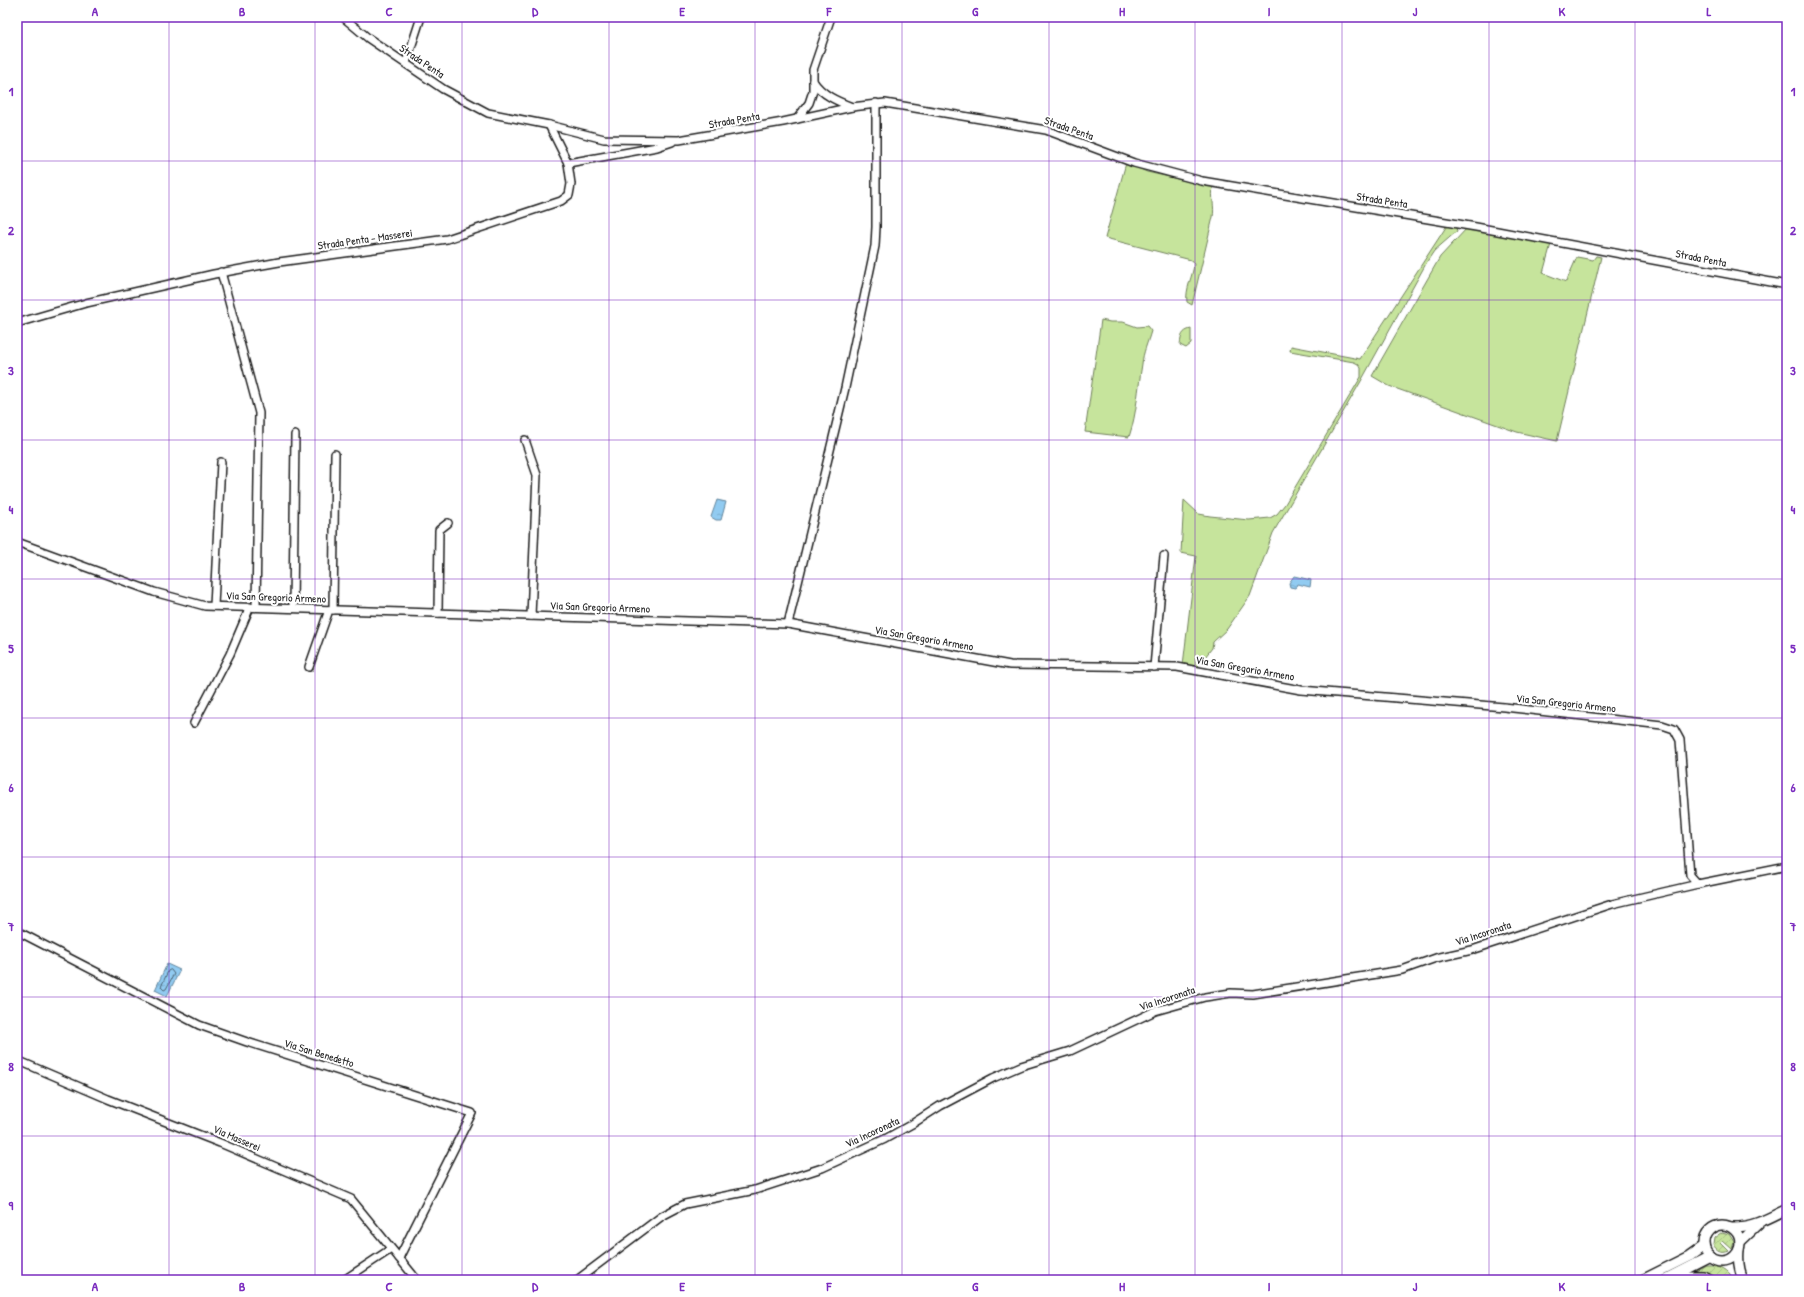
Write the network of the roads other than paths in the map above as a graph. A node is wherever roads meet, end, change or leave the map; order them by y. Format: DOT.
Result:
graph roads {
  1 [pos="343,17"];
  2 [pos="421,17"];
  3 [pos="832,17"];
  4 [pos="406,63"];
  5 [pos="813,81"];
  6 [pos="876,103"];
  7 [pos="852,107"];
  8 [pos="797,119"];
  9 [pos="549,125"];
  10 [pos="679,140"];
  11 [pos="568,163"];
  12 [pos="221,272"];
  13 [pos="1787,285"];
  14 [pos="17,323"];
  15 [pos="295,435"];
  16 [pos="525,440"];
  17 [pos="334,454"];
  18 [pos="221,462"];
  19 [pos="448,523"];
  20 [pos="17,542"];
  21 [pos="1164,556"];
  22 [pos="214,606"];
  23 [pos="253,607"];
  24 [pos="293,608"];
  25 [pos="331,610"];
  26 [pos="438,613"];
  27 [pos="531,616"];
  28 [pos="788,624"];
  29 [pos="309,666"];
  30 [pos="1154,667"];
  31 [pos="194,723"];
  32 [pos="1787,866"];
  33 [pos="1698,884"];
  34 [pos="17,931"];
  35 [pos="17,1060"];
  36 [pos="1787,1209"];
  37 [pos="1762,1221"];
  38 [pos="1731,1227"];
  39 [pos="1740,1245"];
  40 [pos="1704,1246"];
  41 [pos="391,1249"];
  42 [pos="1710,1256"];
  43 [pos="399,1258"];
  44 [pos="1721,1261"];
  45 [pos="1742,1277"];
  46 [pos="1664,1279"];
  47 [pos="344,1280"];
  48 [pos="417,1280"];
  49 [pos="577,1280"];
  50 [pos="1642,1280"];
  51 [pos="1710,1280"];
  1 -- 4 [label="street, Strada Penta"];
  2 -- 4 [label="street"];
  3 -- 5 [label="street"];
  4 -- 9 [label="street, Strada Penta"];
  5 -- 7 [label="street"];
  5 -- 8 [label="street"];
  6 -- 7 [label="street, Strada Penta"];
  6 -- 13 [label="street, Strada Penta"];
  6 -- 28 [label="street"];
  7 -- 8 [label="street, Strada Penta"];
  8 -- 10 [label="street, Strada Penta"];
  9 -- 10 [label="street, Strada Penta"];
  9 -- 11 [label="street"];
  10 -- 11 [label="street"];
  11 -- 12 [label="street, Strada Penta - Masserei"];
  12 -- 14 [label="street, Strada Penta - Masserei"];
  12 -- 23 [label="street"];
  15 -- 24 [label="street"];
  16 -- 27 [label="street"];
  17 -- 25 [label="street"];
  18 -- 22 [label="street"];
  19 -- 26 [label="street"];
  20 -- 22 [label="street, Via San Gregorio Armeno"];
  21 -- 30 [label="street"];
  22 -- 23 [label="street, Via San Gregorio Armeno"];
  23 -- 24 [label="street, Via San Gregorio Armeno"];
  23 -- 31 [label="street"];
  24 -- 25 [label="street, Via San Gregorio Armeno"];
  25 -- 26 [label="street, Via San Gregorio Armeno"];
  25 -- 29 [label="street"];
  26 -- 27 [label="street, Via San Gregorio Armeno"];
  27 -- 28 [label="street, Via San Gregorio Armeno"];
  28 -- 30 [label="street, Via San Gregorio Armeno"];
  30 -- 33 [label="street, Via San Gregorio Armeno"];
  32 -- 33 [label="street, Via Incoronata"];
  33 -- 49 [label="street, Via Incoronata"];
  34 -- 43 [label="street, Via San Benedetto"];
  35 -- 41 [label="street, Via Masserei"];
  36 -- 37 [label="main road"];
  37 -- 38 [label="main road"];
  37 -- 39 [label="main road"];
  38 -- 39 [label="main road"];
  38 -- 40 [label="main road"];
  39 -- 44 [label="main road"];
  39 -- 45 [label="main road"];
  40 -- 42 [label="main road"];
  40 -- 50 [label="main road"];
  41 -- 43 [label="street, Via Masserei"];
  41 -- 47 [label="street"];
  42 -- 44 [label="main road"];
  42 -- 46 [label="main road"];
  43 -- 48 [label="street, Via Masserei"];
  44 -- 45 [label="main road"];
  46 -- 51 [label="main road"];
}
